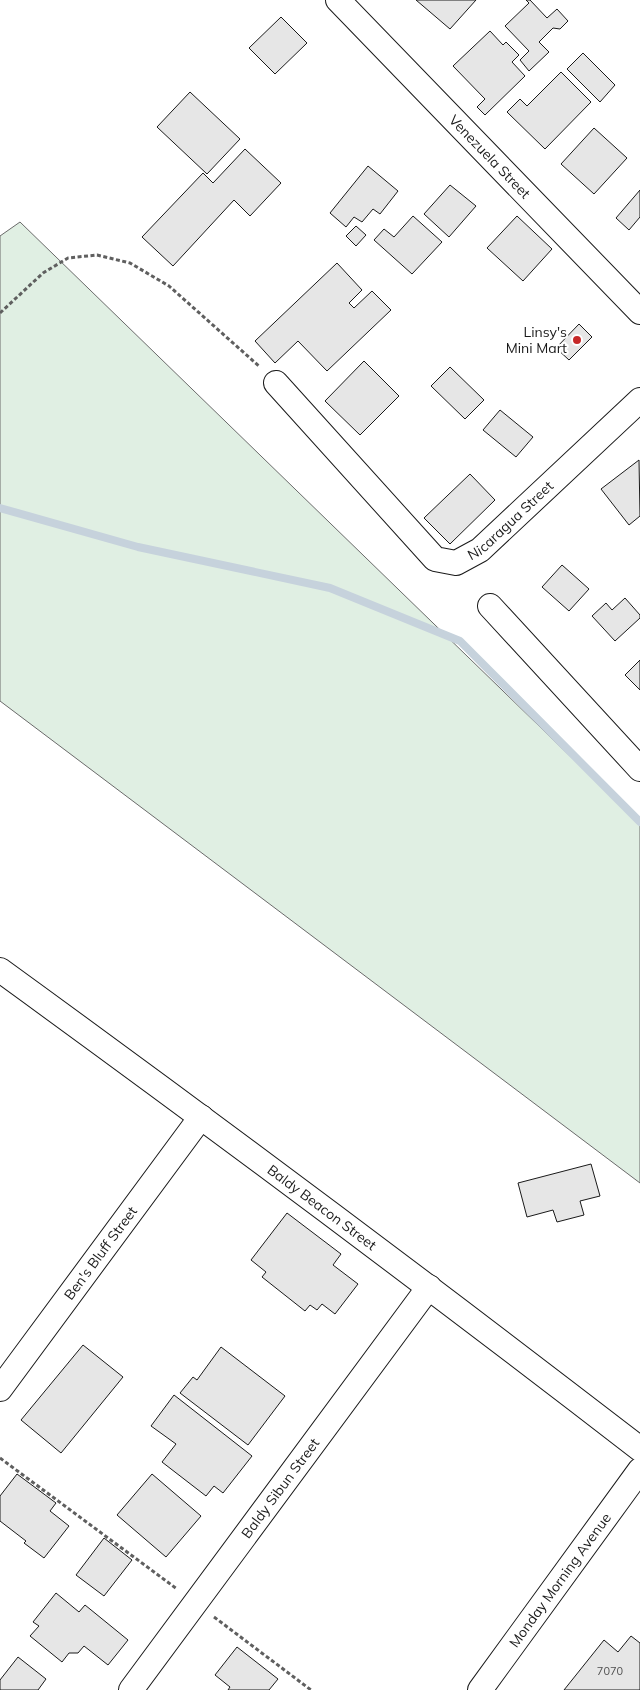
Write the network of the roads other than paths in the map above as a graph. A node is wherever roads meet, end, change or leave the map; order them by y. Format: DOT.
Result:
graph roads {
  1 [pos="338,0"];
  2 [pos="640,312"];
  3 [pos="276,383"];
  4 [pos="640,400"];
  5 [pos="490,606"];
  6 [pos="640,769"];
  7 [pos="0,970"];
  8 [pos="201,1117"];
  9 [pos="429,1287"];
  10 [pos="0,1389"];
  11 [pos="640,1449"];
  12 [pos="640,1470"];
  13 [pos="131,1690"];
  14 [pos="480,1690"];
  1 -- 2 [label="street, Venezuela Street"];
  3 -- 4 [label="street, Nicaragua Street"];
  5 -- 6 [label="street"];
  7 -- 8 [label="street, Baldy Beacon Street"];
  8 -- 9 [label="street, Baldy Beacon Street"];
  8 -- 10 [label="street, Ben's Bluff Street"];
  9 -- 11 [label="street, Baldy Beacon Street"];
  9 -- 13 [label="street, Baldy Sibun Street"];
  12 -- 14 [label="street, Monday Morning Avenue"];
}
